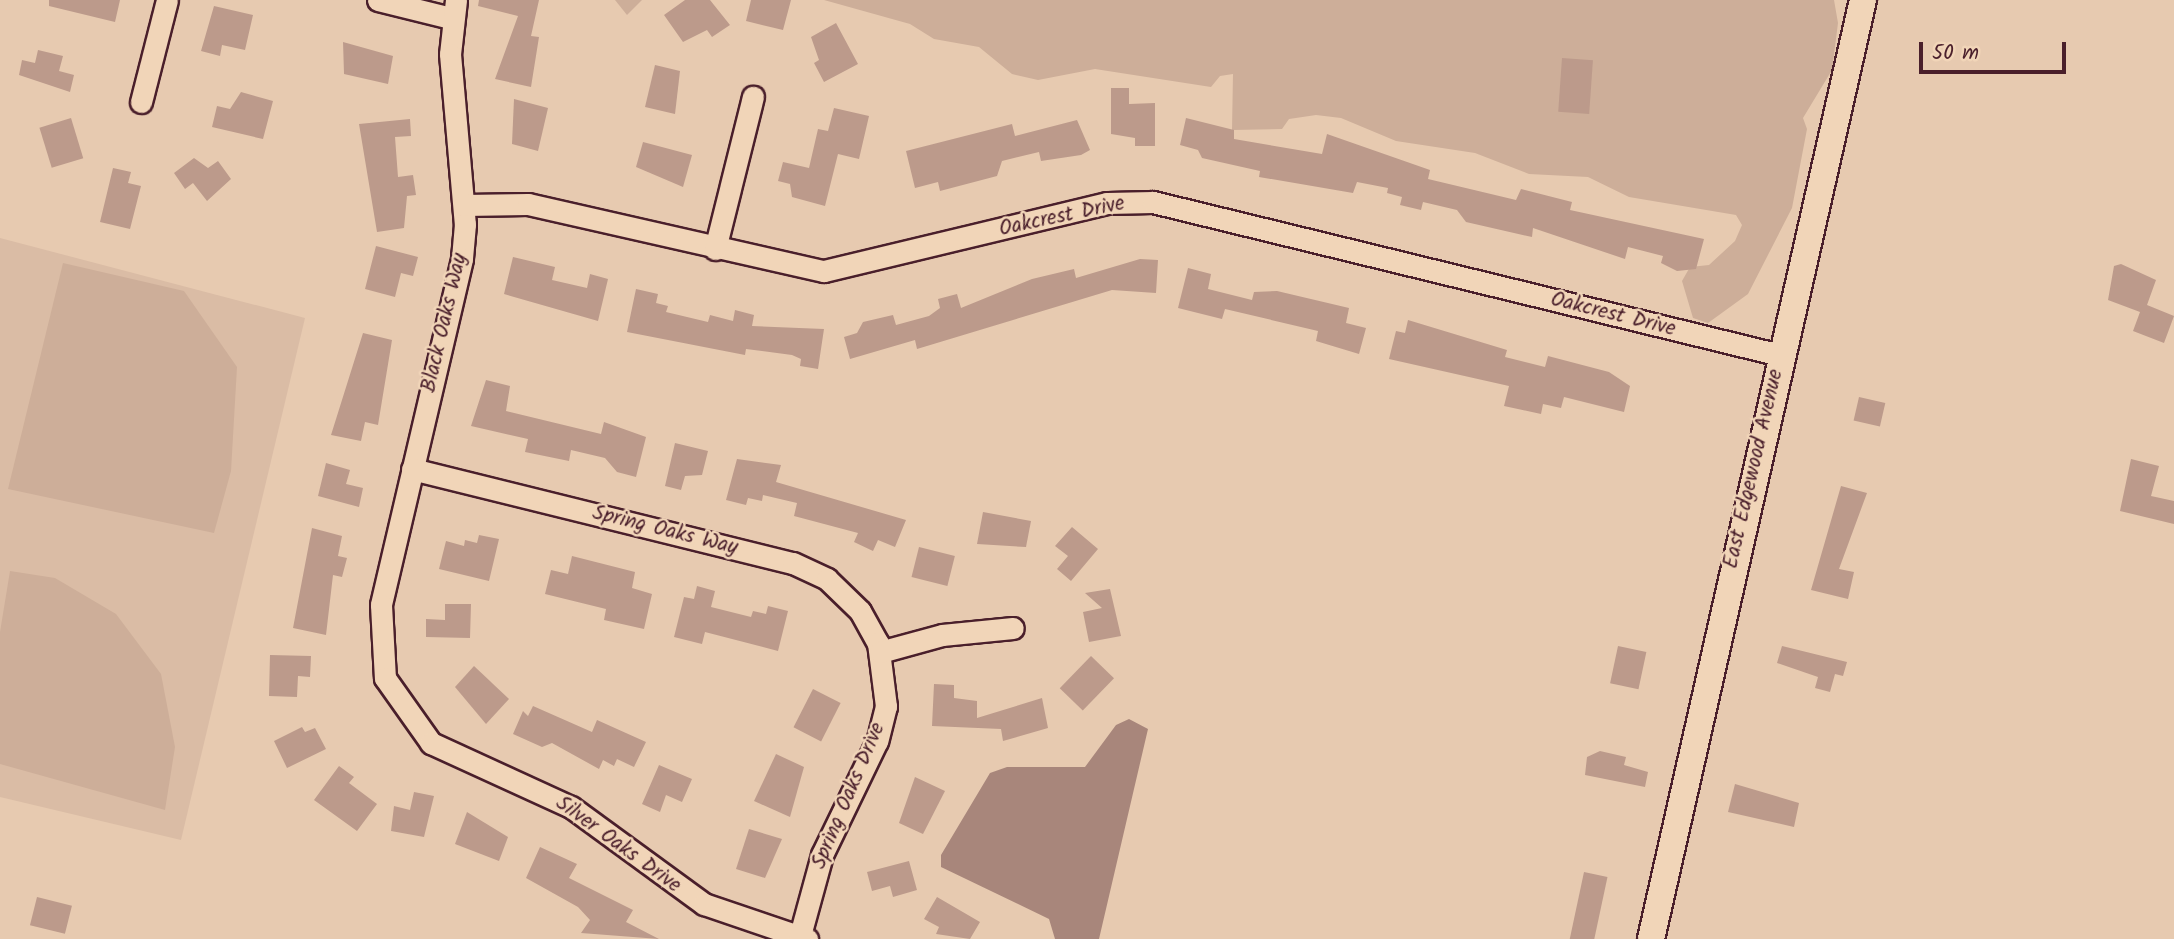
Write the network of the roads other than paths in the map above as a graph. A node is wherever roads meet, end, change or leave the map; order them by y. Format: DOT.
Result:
graph roads {
  1 [pos="167,0"];
  2 [pos="378,0"];
  3 [pos="1863,0"];
  4 [pos="454,9"];
  5 [pos="753,97"];
  6 [pos="141,102"];
  7 [pos="464,205"];
  8 [pos="715,249"];
  9 [pos="1780,355"];
  10 [pos="412,469"];
  11 [pos="1013,628"];
  12 [pos="379,641"];
  13 [pos="880,652"];
  14 [pos="802,938"];
  15 [pos="1651,939"];
  1 -- 6 [label="street"];
  2 -- 4 [label="street"];
  3 -- 9 [label="main road, East Edgewood Avenue"];
  4 -- 7 [label="street, Black Oaks Way"];
  5 -- 8 [label="street"];
  7 -- 8 [label="street, Oakcrest Drive"];
  7 -- 10 [label="street, Black Oaks Way"];
  8 -- 9 [label="street, Oakcrest Drive"];
  9 -- 15 [label="main road, East Edgewood Avenue"];
  10 -- 12 [label="street, Black Oaks Way"];
  10 -- 13 [label="street, Spring Oaks Way"];
  11 -- 13 [label="street"];
  12 -- 14 [label="street, Silver Oaks Drive"];
  13 -- 14 [label="street, Spring Oaks Drive"];
}
